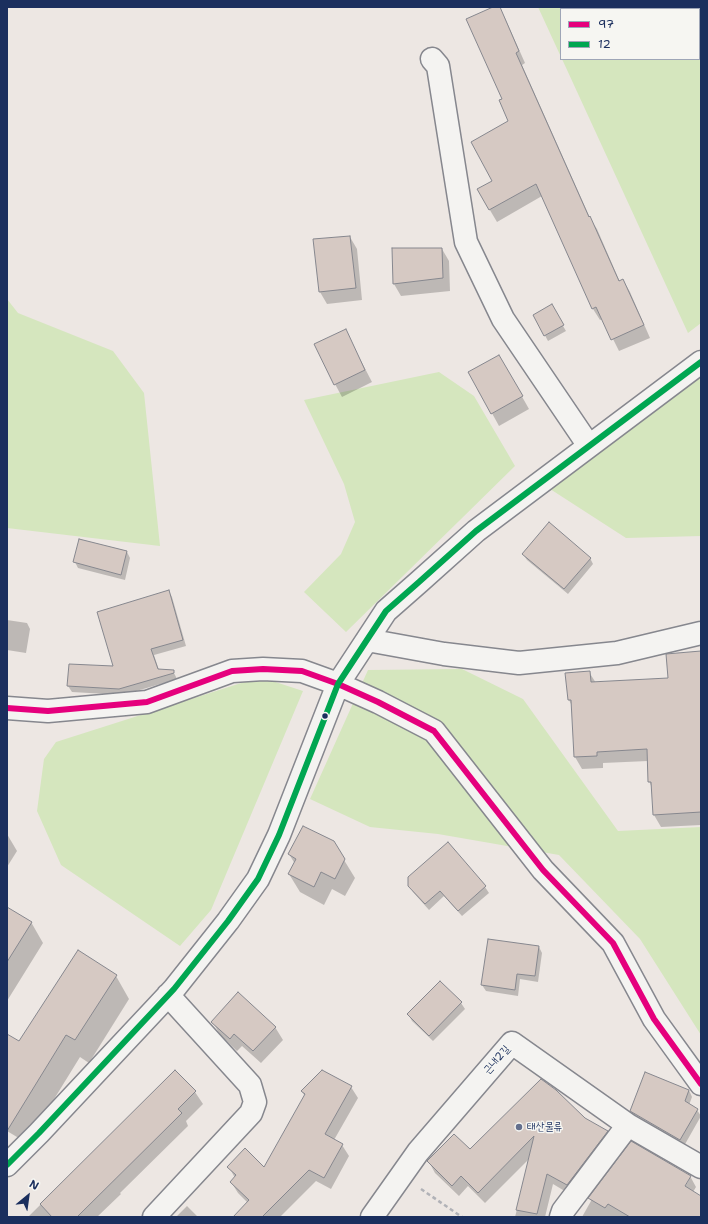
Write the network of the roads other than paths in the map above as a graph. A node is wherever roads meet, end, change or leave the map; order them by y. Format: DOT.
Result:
graph roads {
  1 [pos="432,59"];
  2 [pos="701,362"];
  3 [pos="589,446"];
  4 [pos="701,633"];
  5 [pos="367,640"];
  6 [pos="338,684"];
  7 [pos="7,708"];
  8 [pos="168,995"];
  9 [pos="701,1084"];
  10 [pos="628,1125"];
  11 [pos="8,1160"];
  12 [pos="701,1167"];
  13 [pos="154,1217"];
  14 [pos="372,1217"];
  15 [pos="561,1217"];
  1 -- 3 [label="street"];
  2 -- 3 [label="street"];
  3 -- 5 [label="street"];
  4 -- 5 [label="street"];
  5 -- 6 [label="street"];
  6 -- 7 [label="street"];
  6 -- 8 [label="street"];
  6 -- 9 [label="street"];
  8 -- 11 [label="street"];
  8 -- 13 [label="street"];
  10 -- 12 [label="street, 근내2길"];
  10 -- 14 [label="street, 근내2길"];
  10 -- 15 [label="street"];
}
